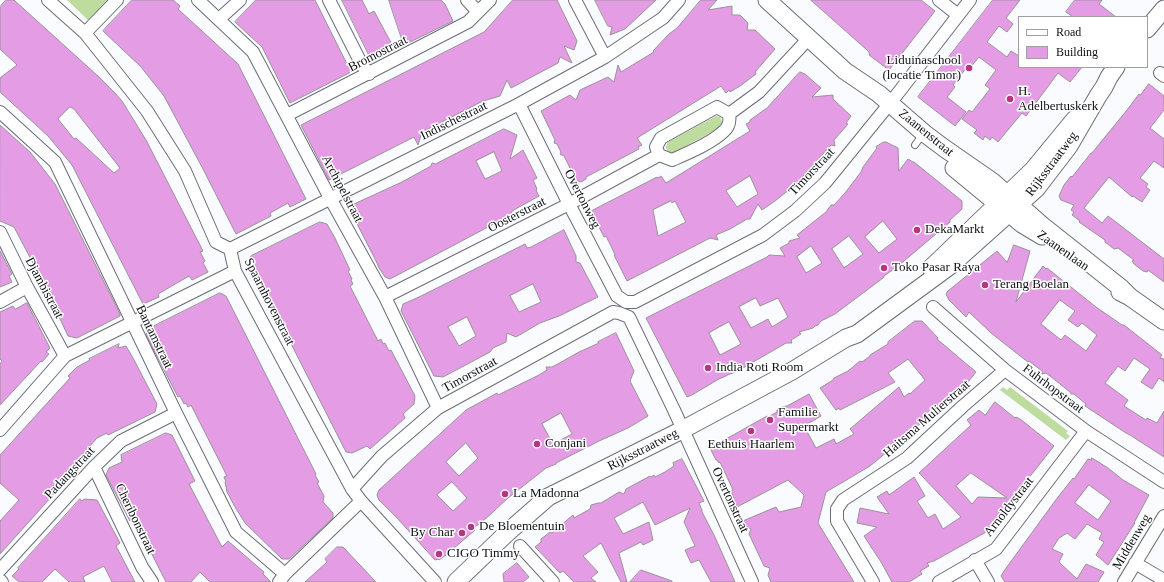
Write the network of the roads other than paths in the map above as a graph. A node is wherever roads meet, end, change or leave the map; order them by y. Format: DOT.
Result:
graph roads {
  1 [pos="48,0"];
  2 [pos="117,0"];
  3 [pos="198,0"];
  4 [pos="240,0"];
  5 [pos="329,0"];
  6 [pos="467,0"];
  7 [pos="490,0"];
  8 [pos="575,0"];
  9 [pos="679,0"];
  10 [pos="767,0"];
  11 [pos="939,0"];
  12 [pos="970,0"];
  13 [pos="1164,8"];
  14 [pos="478,12"];
  15 [pos="958,15"];
  16 [pos="219,19"];
  17 [pos="1148,28"];
  18 [pos="85,33"];
  19 [pos="809,38"];
  20 [pos="605,57"];
  21 [pos="1112,72"];
  22 [pos="369,74"];
  23 [pos="519,104"];
  24 [pos="887,107"];
  25 [pos="0,112"];
  26 [pos="729,114"];
  27 [pos="287,115"];
  28 [pos="659,154"];
  29 [pos="330,198"];
  30 [pos="569,204"];
  31 [pos="1008,204"];
  32 [pos="0,232"];
  33 [pos="230,249"];
  34 [pos="235,271"];
  35 [pos="27,287"];
  36 [pos="385,297"];
  37 [pos="0,302"];
  38 [pos="626,302"];
  39 [pos="933,307"];
  40 [pos="1164,321"];
  41 [pos="132,323"];
  42 [pos="64,356"];
  43 [pos="1005,370"];
  44 [pos="438,408"];
  45 [pos="176,414"];
  46 [pos="0,430"];
  47 [pos="682,430"];
  48 [pos="1086,431"];
  49 [pos="94,467"];
  50 [pos="1164,482"];
  51 [pos="352,489"];
  52 [pos="361,501"];
  53 [pos="1164,516"];
  54 [pos="520,546"];
  55 [pos="975,560"];
  56 [pos="1135,563"];
  57 [pos="0,570"];
  58 [pos="282,578"];
  59 [pos="1164,580"];
  60 [pos="152,582"];
  61 [pos="435,582"];
  62 [pos="456,582"];
  63 [pos="553,582"];
  64 [pos="752,582"];
  65 [pos="873,582"];
  66 [pos="938,582"];
  67 [pos="988,582"];
  68 [pos="1124,582"];
  1 -- 18 [label="street, Spaarnhovenstraat"];
  2 -- 18 [label="street"];
  3 -- 16 [label="street, Archipelstraat"];
  4 -- 16 [label="street"];
  5 -- 22 [label="street"];
  6 -- 14 [label="street"];
  7 -- 14 [label="street, Bromostraat"];
  8 -- 20 [label="street"];
  9 -- 20 [label="street, Indischestraat"];
  10 -- 19 [label="main road, Zaanenstraat"];
  11 -- 15 [label="street"];
  12 -- 15 [label="street, Timorstraat"];
  13 -- 17 [label="main road"];
  14 -- 22 [label="street, Bromostraat"];
  15 -- 24 [label="street, Timorstraat"];
  16 -- 27 [label="street, Archipelstraat"];
  18 -- 33 [label="street, Spaarnhovenstraat"];
  19 -- 24 [label="main road, Zaanenstraat"];
  19 -- 26 [label="street"];
  20 -- 23 [label="street, Indischestraat"];
  21 -- 31 [label="main road, Rijksstraatweg"];
  22 -- 27 [label="street, Bromostraat"];
  23 -- 29 [label="street, Indischestraat"];
  23 -- 30 [label="street, Overtonweg"];
  24 -- 31 [label="main road, Zaanenstraat"];
  24 -- 38 [label="street, Timorstraat"];
  25 -- 41 [label="street, Bantamstraat"];
  26 -- 28 [label="street"];
  26 -- 28 [label="street"];
  27 -- 29 [label="street, Archipelstraat"];
  28 -- 30 [label="street, Oosterstraat"];
  29 -- 33 [label="street, Indischestraat"];
  29 -- 36 [label="street, Archipelstraat"];
  30 -- 36 [label="street, Oosterstraat"];
  30 -- 38 [label="street, Overtonweg"];
  31 -- 40 [label="main road, Zaanenlaan"];
  31 -- 47 [label="main road, Rijksstraatweg"];
  32 -- 35 [label="street, Djambistraat"];
  33 -- 34 [label="street, Spaarnhovenstraat"];
  34 -- 41 [label="street"];
  34 -- 51 [label="street, Spaarnhovenstraat"];
  35 -- 37 [label="street"];
  35 -- 42 [label="street, Djambistraat"];
  36 -- 44 [label="street, Archipelstraat"];
  39 -- 43 [label="street, Fuhrhopstraat"];
  41 -- 42 [label="street"];
  41 -- 45 [label="street, Bantamstraat"];
  42 -- 46 [label="street"];
  43 -- 48 [label="street, Fuhrhopstraat"];
  43 -- 65 [label="street, Haitsma Mulierstraat"];
  44 -- 47 [label="street, Timorstraat"];
  44 -- 51 [label="street, Timorstraat"];
  45 -- 49 [label="street, Padangstraat"];
  45 -- 58 [label="street, Bantamstraat"];
  47 -- 62 [label="main road, Rijksstraatweg"];
  47 -- 64 [label="street, Overtonstraat"];
  48 -- 50 [label="street, Fuhrhopstraat"];
  48 -- 55 [label="street, Arnoldystraat"];
  49 -- 57 [label="street, Padangstraat"];
  49 -- 60 [label="street, Cheribonstraat"];
  51 -- 52 [label="street, Spaarnhovenstraat"];
  52 -- 58 [label="street"];
  52 -- 61 [label="street, Spaarnhovenstraat"];
  53 -- 56 [label="street, Middenweg"];
  54 -- 63 [label="street"];
  55 -- 66 [label="street, Arnoldystraat"];
  55 -- 67 [label="street"];
  56 -- 59 [label="street"];
  56 -- 68 [label="street, Middenweg"];
}
